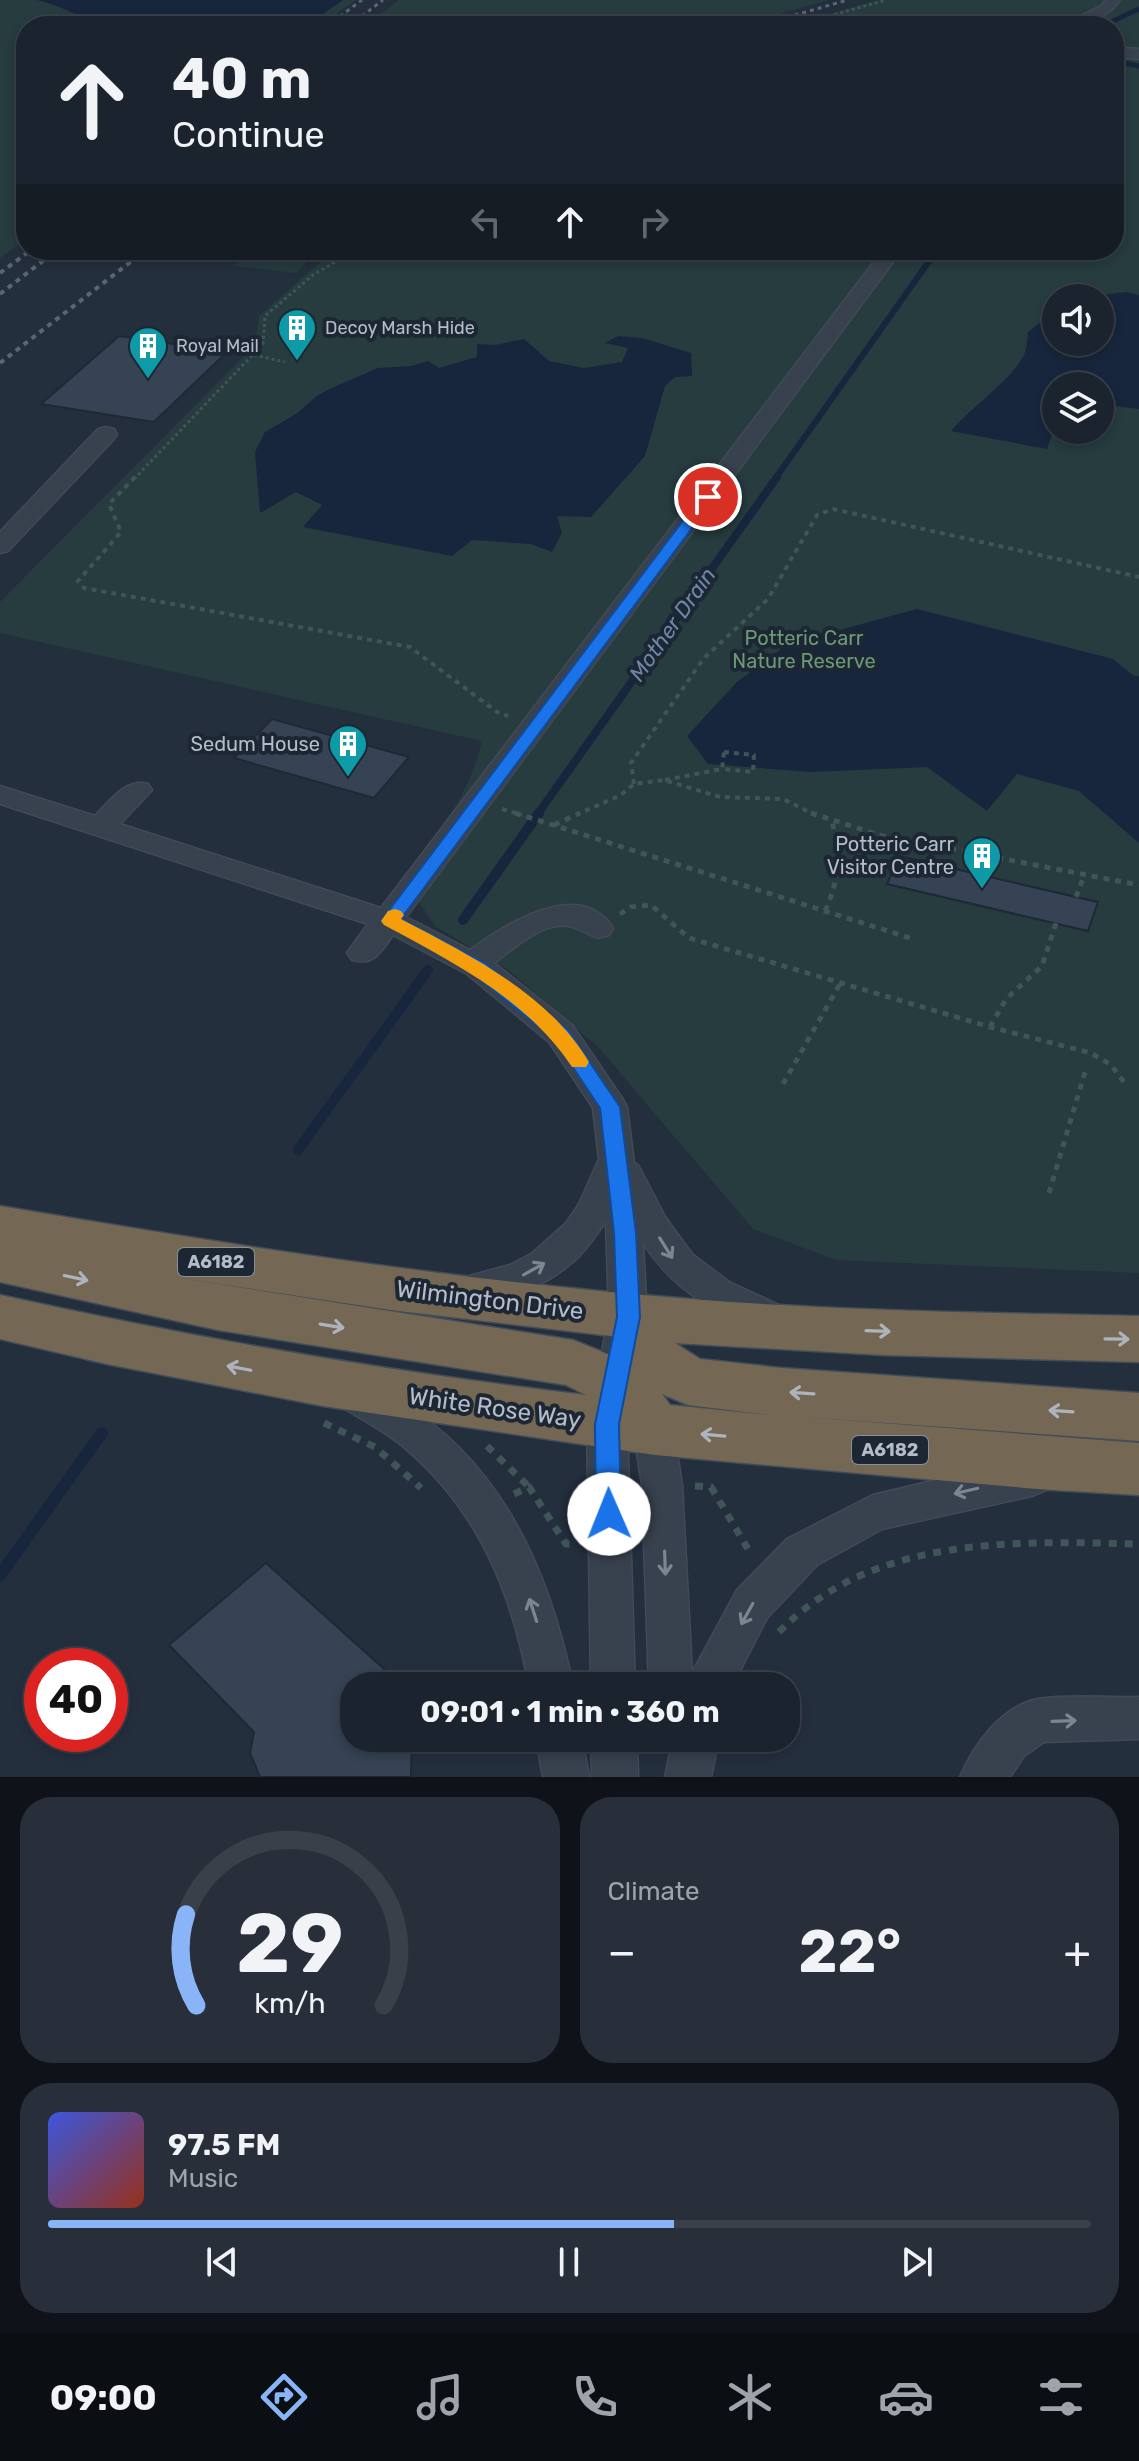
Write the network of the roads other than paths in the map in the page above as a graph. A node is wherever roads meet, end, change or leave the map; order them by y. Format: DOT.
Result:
graph roads {
  1 [pos="1129,0"];
  2 [pos="1110,4"];
  3 [pos="1087,16"];
  4 [pos="885,260"];
  5 [pos="106,434"];
  6 [pos="0,546"];
  7 [pos="138,790"];
  8 [pos="4,802"];
  9 [pos="98,829"];
  10 [pos="390,921"];
  11 [pos="598,928"];
  12 [pos="363,953"];
  13 [pos="472,964"];
  14 [pos="617,1154"];
  15 [pos="0,1226"];
  16 [pos="0,1261"];
  17 [pos="432,1294"];
  18 [pos="0,1317"];
  19 [pos="628,1317"];
  20 [pos="800,1329"];
  21 [pos="1139,1339"];
  22 [pos="326,1402"];
  23 [pos="625,1412"];
  24 [pos="1135,1452"];
  25 [pos="549,1672"];
  26 [pos="614,1672"];
  27 [pos="670,1672"];
  28 [pos="716,1672"];
  29 [pos="1139,1718"];
  30 [pos="562,1752"];
  31 [pos="614,1752"];
  32 [pos="675,1752"];
  33 [pos="693,1752"];
  34 [pos="566,1777"];
  35 [pos="615,1777"];
  36 [pos="676,1777"];
  37 [pos="688,1777"];
  38 [pos="983,1777"];
  1 -- 2 [label="street"];
  2 -- 3 [label="street"];
  4 -- 10 [label="street"];
  5 -- 6 [label="street"];
  7 -- 9 [label="street"];
  8 -- 9 [label="street"];
  9 -- 10 [label="street"];
  10 -- 12 [label="street"];
  10 -- 13 [label="street"];
  11 -- 13 [label="street"];
  13 -- 14 [label="street"];
  17 -- 14 [label="street, one-way"];
  14 -- 19 [label="street"];
  14 -- 20 [label="street, one-way"];
  15 -- 17 [label="highway, Wilmington Drive / A6182"];
  16 -- 23 [label="highway, one-way"];
  17 -- 19 [label="highway, Wilmington Drive / A6182"];
  22 -- 18 [label="highway, White Rose Way / A6182, one-way"];
  19 -- 20 [label="highway, Wilmington Drive / A6182"];
  19 -- 23 [label="street"];
  19 -- 23 [label="street"];
  24 -- 19 [label="highway, one-way"];
  20 -- 21 [label="highway, Wilmington Drive / A6182, one-way"];
  22 -- 23 [label="highway, White Rose Way / A6182"];
  25 -- 22 [label="street, one-way"];
  24 -- 23 [label="highway, White Rose Way / A6182, one-way"];
  23 -- 26 [label="street"];
  23 -- 27 [label="street, one-way"];
  24 -- 28 [label="street, one-way"];
  38 -- 29 [label="street, one-way"];
  30 -- 34 [label="street"];
  31 -- 35 [label="street"];
  32 -- 36 [label="street"];
  33 -- 37 [label="street"];
}
